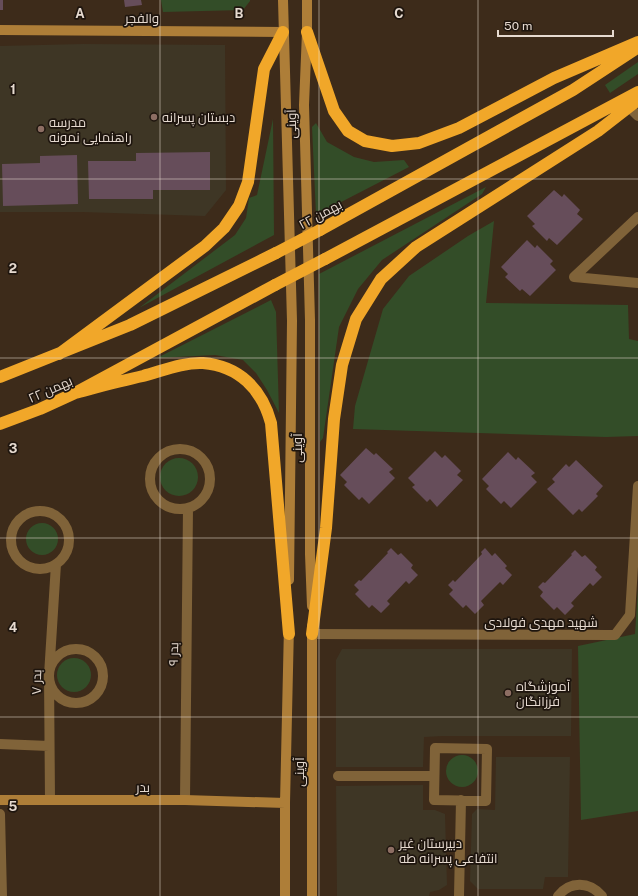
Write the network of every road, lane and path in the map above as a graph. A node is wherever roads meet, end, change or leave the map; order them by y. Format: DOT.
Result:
graph roads {
  1 [pos="282,0"];
  2 [pos="308,0"];
  3 [pos="0,30"];
  4 [pos="283,32"];
  5 [pos="308,32"];
  6 [pos="638,42"];
  7 [pos="638,47"];
  8 [pos="638,92"];
  9 [pos="634,104"];
  10 [pos="638,116"];
  11 [pos="638,217"];
  12 [pos="638,283"];
  13 [pos="59,354"];
  14 [pos="0,377"];
  15 [pos="75,393"];
  16 [pos="0,424"];
  17 [pos="638,486"];
  18 [pos="188,508"];
  19 [pos="56,564"];
  20 [pos="289,634"];
  21 [pos="312,634"];
  22 [pos="49,675"];
  23 [pos="0,744"];
  24 [pos="49,746"];
  25 [pos="338,776"];
  26 [pos="434,776"];
  27 [pos="0,800"];
  28 [pos="50,800"];
  29 [pos="184,800"];
  30 [pos="461,800"];
  31 [pos="285,803"];
  32 [pos="0,814"];
  33 [pos="1,894"];
  34 [pos="285,896"];
  35 [pos="312,896"];
  36 [pos="459,896"];
  37 [pos="558,896"];
  38 [pos="602,896"];
  1 -- 4 [label="main road, آوینی"];
  2 -- 5 [label="main road, آوینی"];
  3 -- 4 [label="main road, والفجر"];
  4 -- 13 [label="highway"];
  4 -- 20 [label="main road, آوینی"];
  5 -- 6 [label="highway"];
  5 -- 21 [label="main road, آوینی"];
  7 -- 13 [label="highway, ۲۲ بهمن, bridge"];
  8 -- 15 [label="highway, ۲۲ بهمن, bridge"];
  9 -- 10 [label="street"];
  9 -- 21 [label="highway"];
  11 -- 12 [label="street"];
  13 -- 14 [label="highway, ۲۲ بهمن"];
  15 -- 16 [label="highway, ۲۲ بهمن"];
  15 -- 20 [label="highway"];
  17 -- 21 [label="street, شهید مهدی فولادی"];
  18 -- 18 [label="street"];
  18 -- 29 [label="street, بدر ۹"];
  19 -- 19 [label="street"];
  19 -- 22 [label="street, بدر ۷"];
  20 -- 31 [label="main road, آوینی"];
  21 -- 35 [label="main road, آوینی"];
  22 -- 22 [label="street"];
  22 -- 24 [label="street, بدر ۷"];
  23 -- 24 [label="street"];
  24 -- 28 [label="street, بدر ۷"];
  25 -- 26 [label="street"];
  26 -- 30 [label="street"];
  26 -- 30 [label="street"];
  27 -- 28 [label="main road, بدر"];
  28 -- 29 [label="main road, بدر"];
  29 -- 31 [label="main road, بدر"];
  30 -- 36 [label="street"];
  31 -- 34 [label="main road, آوینی"];
  32 -- 33 [label="street"];
  37 -- 38 [label="street"];
}
